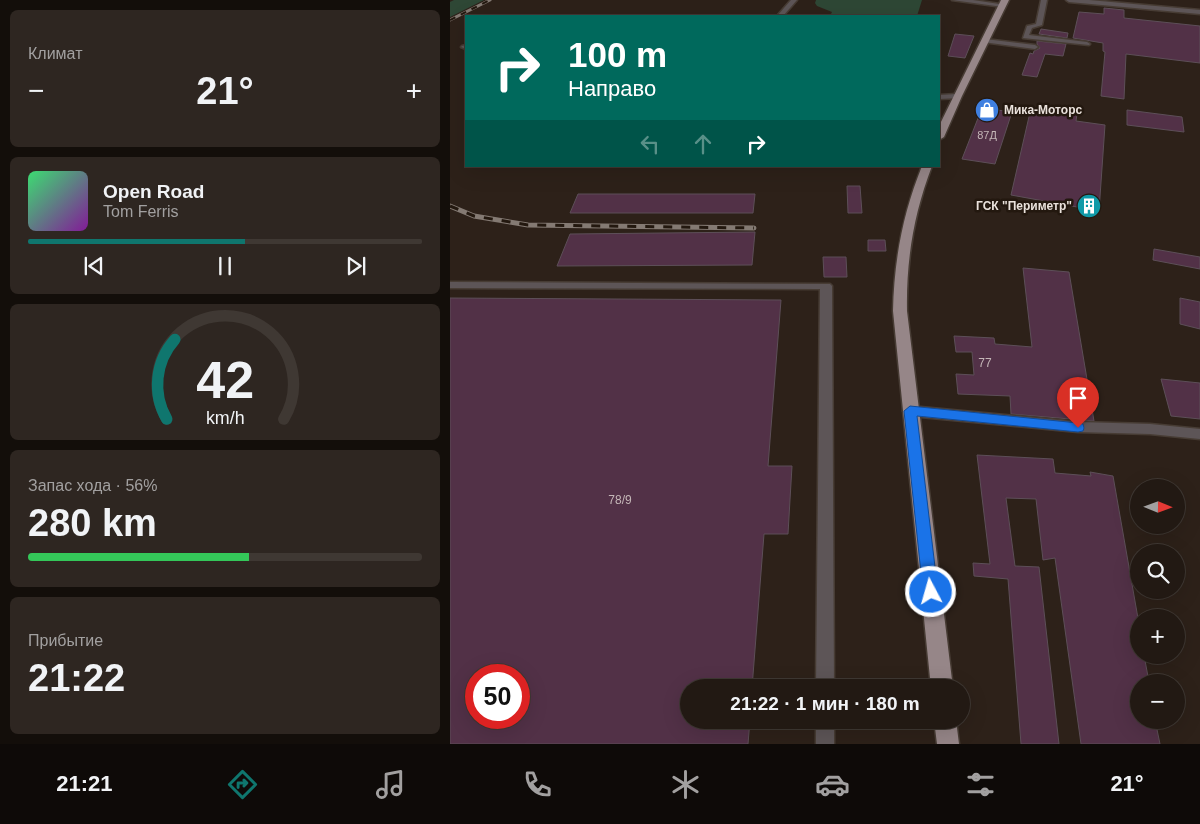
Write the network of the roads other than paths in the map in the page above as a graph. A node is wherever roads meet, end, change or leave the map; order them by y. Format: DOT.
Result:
graph roads {
  1 [pos="794,0"];
  2 [pos="955,0"];
  3 [pos="1044,0"];
  4 [pos="1069,0"];
  5 [pos="1004,2"];
  6 [pos="1200,12"];
  7 [pos="781,15"];
  8 [pos="985,41"];
  9 [pos="1087,44"];
  10 [pos="1035,47"];
  11 [pos="956,96"];
  12 [pos="940,97"];
  13 [pos="940,135"];
  14 [pos="926,167"];
  15 [pos="450,285"];
  16 [pos="910,411"];
  17 [pos="1200,434"];
  18 [pos="826,679"];
  19 [pos="941,679"];
  20 [pos="826,729"];
  21 [pos="946,729"];
  22 [pos="825,744"];
  23 [pos="948,744"];
  1 -- 7 [label="lane"];
  2 -- 5 [label="lane"];
  3 -- 9 [label="lane"];
  4 -- 6 [label="lane"];
  5 -- 8 [label="main road"];
  8 -- 10 [label="lane"];
  8 -- 11 [label="main road"];
  11 -- 12 [label="lane"];
  11 -- 13 [label="main road"];
  14 -- 16 [label="main road"];
  15 -- 18 [label="lane"];
  16 -- 17 [label="lane"];
  16 -- 19 [label="main road"];
  20 -- 22 [label="lane"];
  21 -- 23 [label="main road"];
}
